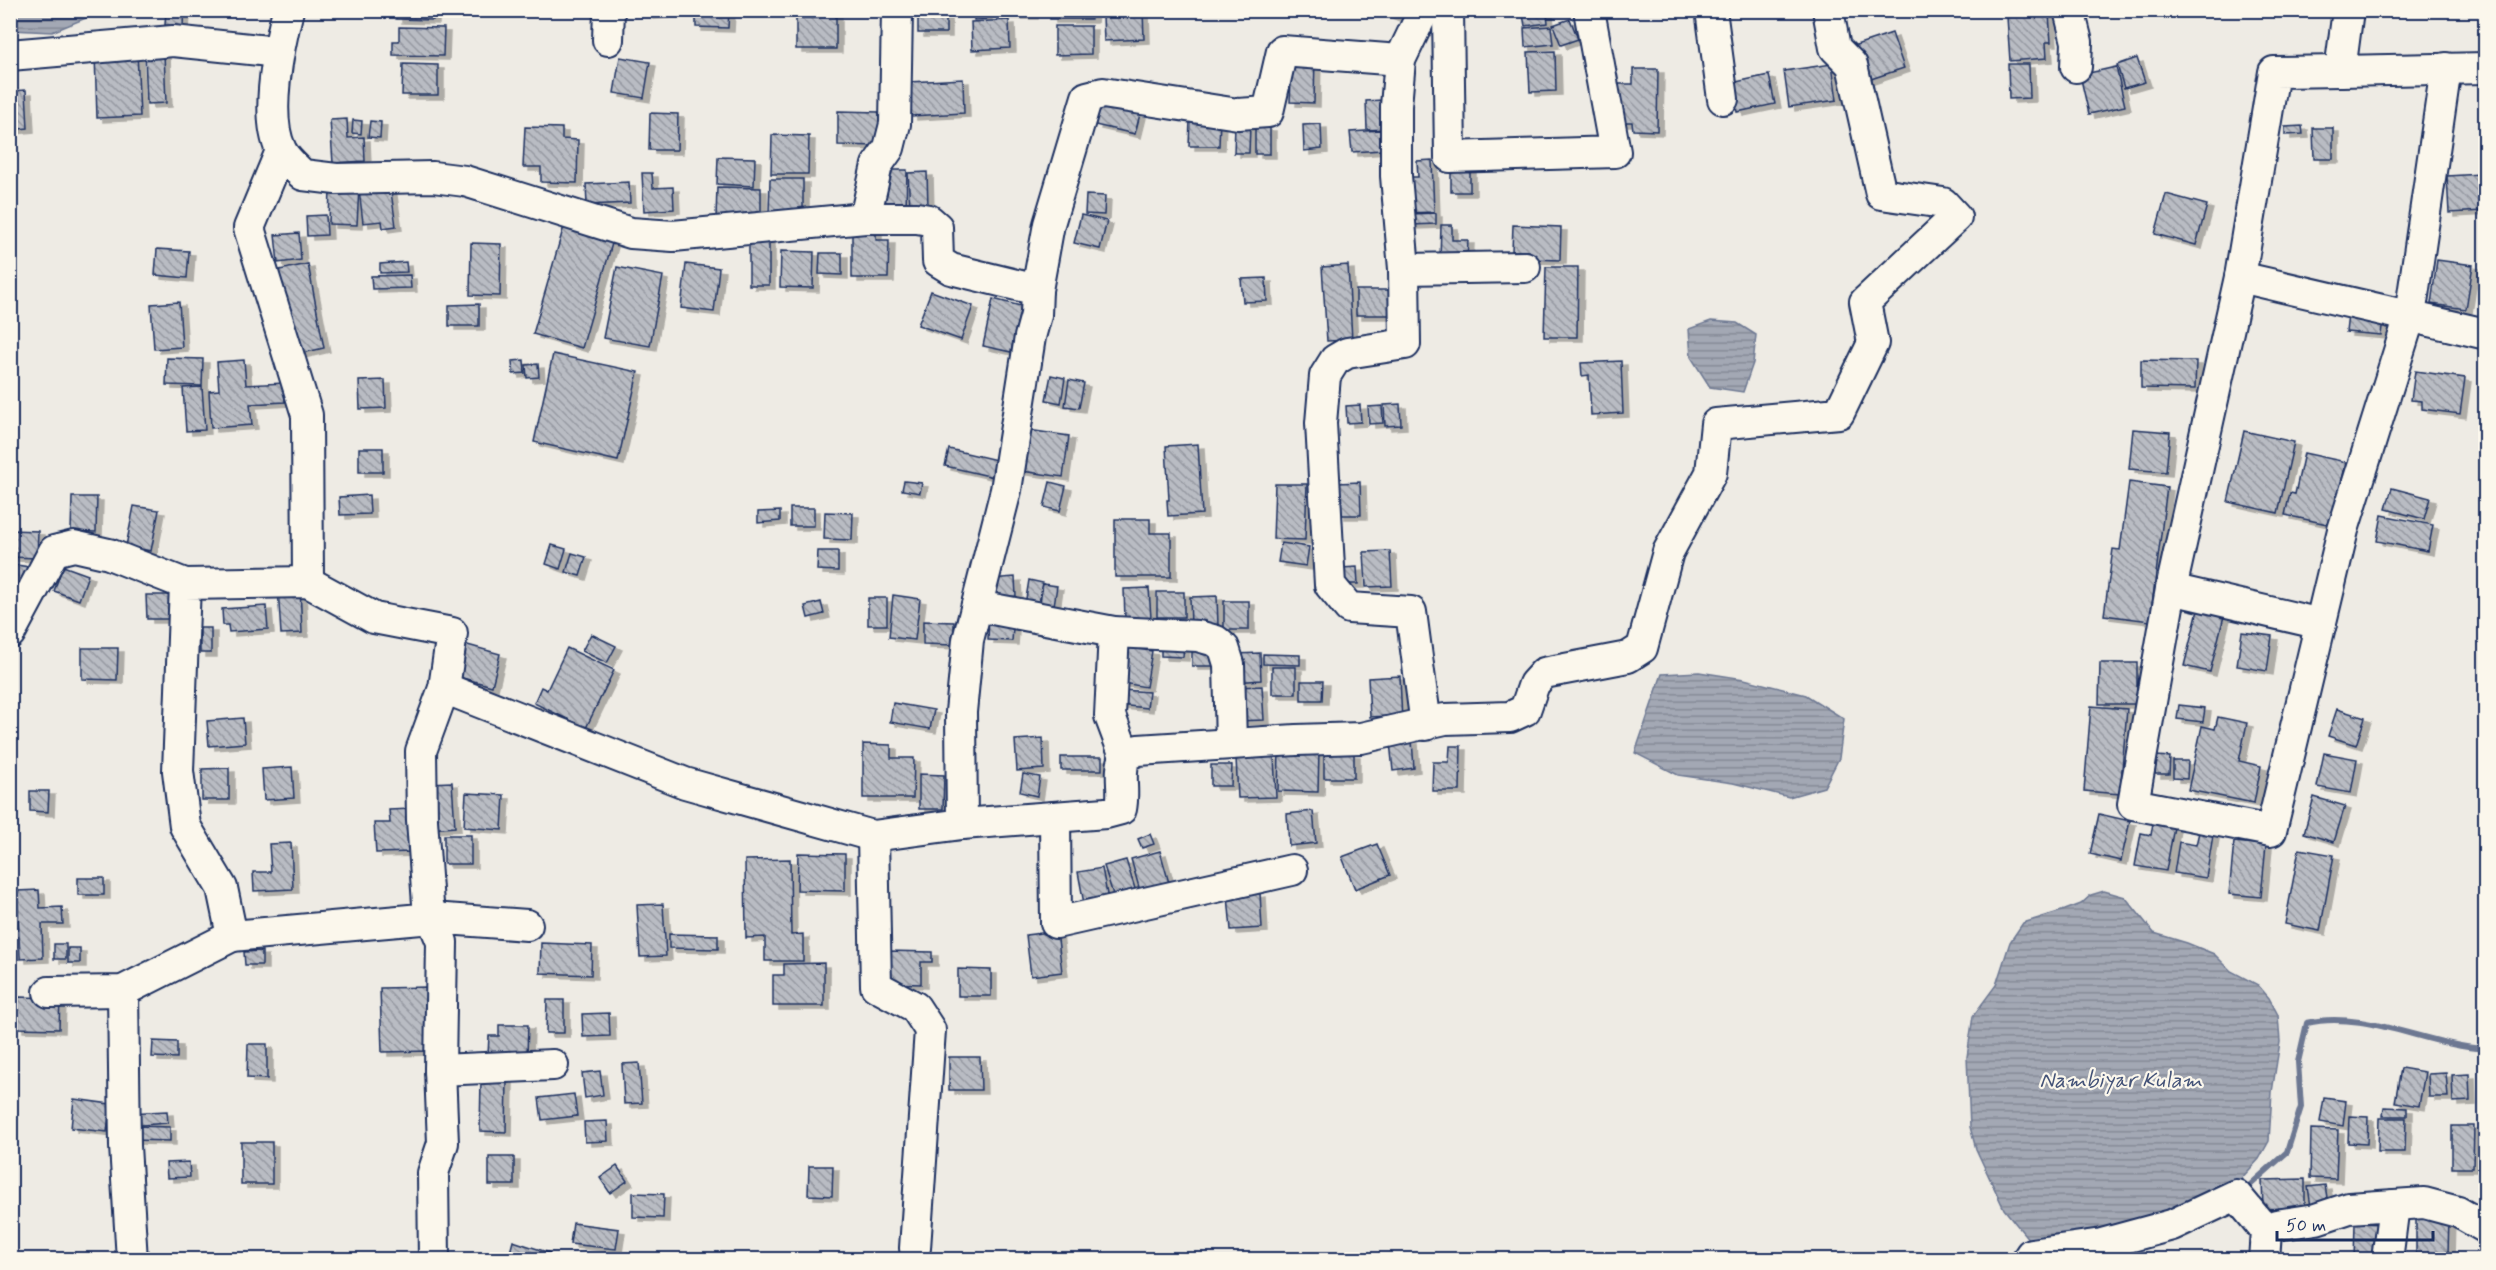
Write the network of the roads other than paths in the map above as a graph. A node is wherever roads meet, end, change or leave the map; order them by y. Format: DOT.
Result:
graph roads {
  1 [pos="288,10"];
  2 [pos="609,10"];
  3 [pos="897,10"];
  4 [pos="1424,10"];
  5 [pos="1448,10"];
  6 [pos="1589,10"];
  7 [pos="1711,10"];
  8 [pos="1828,10"];
  9 [pos="2069,10"];
  10 [pos="2349,10"];
  11 [pos="608,40"];
  12 [pos="278,52"];
  13 [pos="10,55"];
  14 [pos="1400,60"];
  15 [pos="2076,67"];
  16 [pos="2446,68"];
  17 [pos="2486,68"];
  18 [pos="2340,70"];
  19 [pos="1723,99"];
  20 [pos="281,151"];
  21 [pos="865,218"];
  22 [pos="1525,267"];
  23 [pos="1404,269"];
  24 [pos="2240,277"];
  25 [pos="1037,290"];
  26 [pos="2410,316"];
  27 [pos="2486,334"];
  28 [pos="308,582"];
  29 [pos="185,584"];
  30 [pos="2171,589"];
  31 [pos="977,606"];
  32 [pos="2321,624"];
  33 [pos="1114,632"];
  34 [pos="10,633"];
  35 [pos="444,688"];
  36 [pos="1426,725"];
  37 [pos="1231,744"];
  38 [pos="1125,756"];
  39 [pos="962,813"];
  40 [pos="1055,817"];
  41 [pos="873,836"];
  42 [pos="1292,870"];
  43 [pos="432,918"];
  44 [pos="527,926"];
  45 [pos="232,936"];
  46 [pos="123,991"];
  47 [pos="49,992"];
  48 [pos="553,1065"];
  49 [pos="440,1070"];
  50 [pos="2394,1205"];
  51 [pos="2486,1228"];
  52 [pos="2265,1245"];
  53 [pos="915,1248"];
  54 [pos="437,1258"];
  55 [pos="132,1260"];
  56 [pos="2027,1260"];
  57 [pos="2387,1260"];
  1 -- 12 [label="street"];
  2 -- 11 [label="street"];
  3 -- 21 [label="street"];
  4 -- 14 [label="street"];
  5 -- 6 [label="street"];
  7 -- 19 [label="street"];
  8 -- 36 [label="street"];
  9 -- 15 [label="street"];
  10 -- 18 [label="street"];
  12 -- 13 [label="street"];
  12 -- 20 [label="street"];
  14 -- 23 [label="street"];
  14 -- 25 [label="street"];
  16 -- 17 [label="street"];
  16 -- 18 [label="street"];
  16 -- 26 [label="street"];
  18 -- 24 [label="street"];
  20 -- 21 [label="street"];
  20 -- 28 [label="street"];
  21 -- 25 [label="street"];
  22 -- 23 [label="street"];
  23 -- 36 [label="street"];
  24 -- 26 [label="street"];
  24 -- 30 [label="street"];
  25 -- 31 [label="street"];
  26 -- 27 [label="street"];
  26 -- 32 [label="street"];
  28 -- 29 [label="street"];
  28 -- 35 [label="street"];
  29 -- 34 [label="street"];
  29 -- 45 [label="street"];
  30 -- 32 [label="street"];
  30 -- 32 [label="street"];
  31 -- 33 [label="street"];
  31 -- 39 [label="street"];
  33 -- 37 [label="street"];
  33 -- 38 [label="street"];
  35 -- 41 [label="street"];
  35 -- 43 [label="street"];
  36 -- 37 [label="street"];
  37 -- 38 [label="street"];
  38 -- 40 [label="street"];
  39 -- 40 [label="street"];
  39 -- 41 [label="street"];
  40 -- 42 [label="street"];
  41 -- 53 [label="street"];
  43 -- 44 [label="street"];
  43 -- 45 [label="street"];
  43 -- 49 [label="street"];
  45 -- 46 [label="street"];
  46 -- 47 [label="street"];
  46 -- 55 [label="street"];
  48 -- 49 [label="street"];
  49 -- 54 [label="street"];
  50 -- 51 [label="street"];
  50 -- 52 [label="street"];
  50 -- 57 [label="street"];
  52 -- 56 [label="street"];
}
